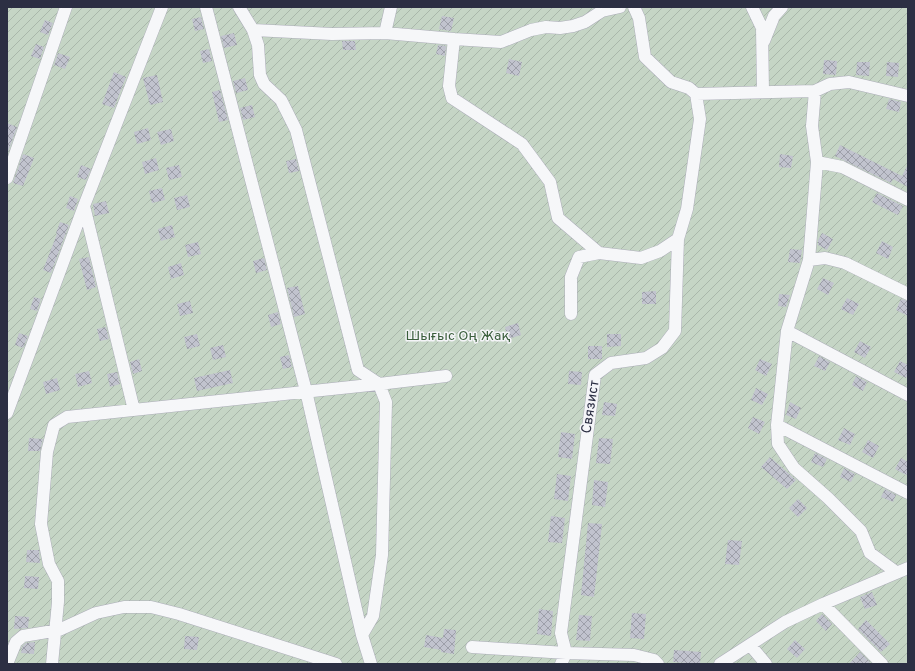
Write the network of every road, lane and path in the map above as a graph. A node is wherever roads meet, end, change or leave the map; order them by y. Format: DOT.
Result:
graph roads {
  1 [pos="66,7"];
  2 [pos="162,7"];
  3 [pos="206,7"];
  4 [pos="239,7"];
  5 [pos="391,7"];
  6 [pos="620,7"];
  7 [pos="634,7"];
  8 [pos="752,7"];
  9 [pos="782,7"];
  10 [pos="253,30"];
  11 [pos="385,33"];
  12 [pos="454,39"];
  13 [pos="762,46"];
  14 [pos="815,91"];
  15 [pos="763,92"];
  16 [pos="696,94"];
  17 [pos="908,96"];
  18 [pos="817,162"];
  19 [pos="7,178"];
  20 [pos="908,200"];
  21 [pos="84,206"];
  22 [pos="678,239"];
  23 [pos="599,253"];
  24 [pos="809,260"];
  25 [pos="908,294"];
  26 [pos="571,314"];
  27 [pos="787,332"];
  28 [pos="446,376"];
  29 [pos="379,384"];
  30 [pos="12,386"];
  31 [pos="306,392"];
  32 [pos="908,395"];
  33 [pos="134,410"];
  34 [pos="7,413"];
  35 [pos="777,425"];
  36 [pos="908,493"];
  37 [pos="908,568"];
  38 [pos="896,572"];
  39 [pos="823,604"];
  40 [pos="55,631"];
  41 [pos="362,635"];
  42 [pos="750,645"];
  43 [pos="472,647"];
  44 [pos="564,658"];
  45 [pos="7,664"];
  46 [pos="52,664"];
  47 [pos="336,664"];
  48 [pos="371,664"];
  49 [pos="658,664"];
  50 [pos="720,664"];
  51 [pos="766,664"];
  52 [pos="882,664"];
  1 -- 19 [label="street"];
  2 -- 21 [label="street"];
  3 -- 31 [label="street"];
  4 -- 10 [label="street"];
  5 -- 11 [label="street"];
  6 -- 12 [label="street"];
  7 -- 16 [label="street"];
  8 -- 13 [label="street"];
  9 -- 13 [label="street"];
  10 -- 11 [label="street"];
  10 -- 29 [label="street"];
  11 -- 12 [label="street"];
  12 -- 23 [label="street"];
  13 -- 15 [label="street"];
  14 -- 15 [label="street"];
  14 -- 17 [label="street"];
  14 -- 18 [label="street"];
  15 -- 16 [label="street"];
  16 -- 22 [label="street, Связист"];
  18 -- 20 [label="street"];
  18 -- 24 [label="street"];
  21 -- 30 [label="street"];
  21 -- 33 [label="street"];
  22 -- 23 [label="street"];
  22 -- 44 [label="street, Связист"];
  23 -- 26 [label="street"];
  24 -- 25 [label="street"];
  24 -- 27 [label="street"];
  27 -- 32 [label="street"];
  27 -- 35 [label="street"];
  28 -- 29 [label="street"];
  29 -- 31 [label="street"];
  29 -- 41 [label="street"];
  30 -- 34 [label="street"];
  31 -- 33 [label="street"];
  31 -- 41 [label="street"];
  33 -- 40 [label="street"];
  35 -- 36 [label="street"];
  35 -- 38 [label="street"];
  37 -- 38 [label="street"];
  38 -- 39 [label="street"];
  39 -- 42 [label="street"];
  39 -- 52 [label="street"];
  40 -- 45 [label="street"];
  40 -- 46 [label="street"];
  40 -- 47 [label="street"];
  41 -- 48 [label="street"];
  42 -- 50 [label="street"];
  42 -- 51 [label="street"];
  43 -- 44 [label="street"];
  44 -- 49 [label="street"];
}
